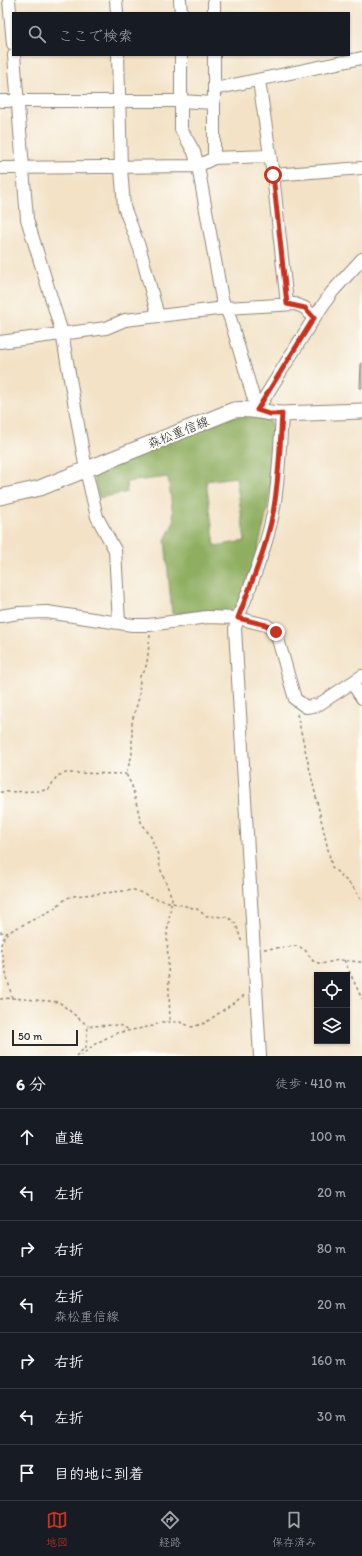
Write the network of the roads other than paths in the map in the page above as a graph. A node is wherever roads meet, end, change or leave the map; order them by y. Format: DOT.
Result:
graph roads {
  1 [pos="9,0"];
  2 [pos="116,0"];
  3 [pos="180,0"];
  4 [pos="214,0"];
  5 [pos="117,12"];
  6 [pos="181,12"];
  7 [pos="214,12"];
  8 [pos="12,33"];
  9 [pos="14,56"];
  10 [pos="118,56"];
  11 [pos="181,56"];
  12 [pos="214,56"];
  13 [pos="362,58"];
  14 [pos="259,81"];
  15 [pos="214,89"];
  16 [pos="18,100"];
  17 [pos="0,101"];
  18 [pos="180,101"];
  19 [pos="120,102"];
  20 [pos="214,103"];
  21 [pos="270,156"];
  22 [pos="214,158"];
  23 [pos="198,166"];
  24 [pos="0,168"];
  25 [pos="22,168"];
  26 [pos="121,168"];
  27 [pos="362,168"];
  28 [pos="273,175"];
  29 [pos="362,259"];
  30 [pos="287,304"];
  31 [pos="226,308"];
  32 [pos="158,316"];
  33 [pos="314,318"];
  34 [pos="62,333"];
  35 [pos="0,342"];
  36 [pos="257,410"];
  37 [pos="362,411"];
  38 [pos="282,414"];
  39 [pos="86,470"];
  40 [pos="0,497"];
  41 [pos="0,616"];
  42 [pos="238,618"];
  43 [pos="120,623"];
  44 [pos="362,676"];
  45 [pos="352,683"];
  46 [pos="362,698"];
  47 [pos="260,1056"];
  1 -- 8 [label="street"];
  2 -- 5 [label="street"];
  3 -- 6 [label="street"];
  4 -- 7 [label="street"];
  9 -- 16 [label="street"];
  10 -- 19 [label="street"];
  11 -- 18 [label="street"];
  12 -- 15 [label="street"];
  13 -- 14 [label="street"];
  14 -- 15 [label="street"];
  14 -- 21 [label="street"];
  15 -- 20 [label="street"];
  16 -- 17 [label="street"];
  16 -- 19 [label="street"];
  16 -- 25 [label="street"];
  18 -- 19 [label="street"];
  18 -- 20 [label="street"];
  18 -- 23 [label="street"];
  19 -- 26 [label="street"];
  20 -- 22 [label="street"];
  21 -- 22 [label="street"];
  21 -- 28 [label="street"];
  22 -- 23 [label="street"];
  23 -- 26 [label="street"];
  23 -- 31 [label="street"];
  24 -- 25 [label="street"];
  25 -- 26 [label="street"];
  25 -- 34 [label="street"];
  26 -- 32 [label="street"];
  27 -- 28 [label="street"];
  28 -- 30 [label="street"];
  29 -- 33 [label="street"];
  30 -- 31 [label="street"];
  30 -- 33 [label="street"];
  31 -- 32 [label="street"];
  31 -- 36 [label="street"];
  32 -- 34 [label="street"];
  33 -- 36 [label="street"];
  34 -- 35 [label="street"];
  34 -- 39 [label="street"];
  36 -- 38 [label="main road, 森松重信線"];
  36 -- 39 [label="main road, 森松重信線"];
  37 -- 38 [label="main road, 森松重信線"];
  38 -- 42 [label="street"];
  39 -- 40 [label="main road, 森松重信線"];
  39 -- 43 [label="street"];
  41 -- 43 [label="street"];
  42 -- 43 [label="street"];
  42 -- 45 [label="street"];
  42 -- 47 [label="street"];
  44 -- 45 [label="street"];
  45 -- 46 [label="street"];
}
